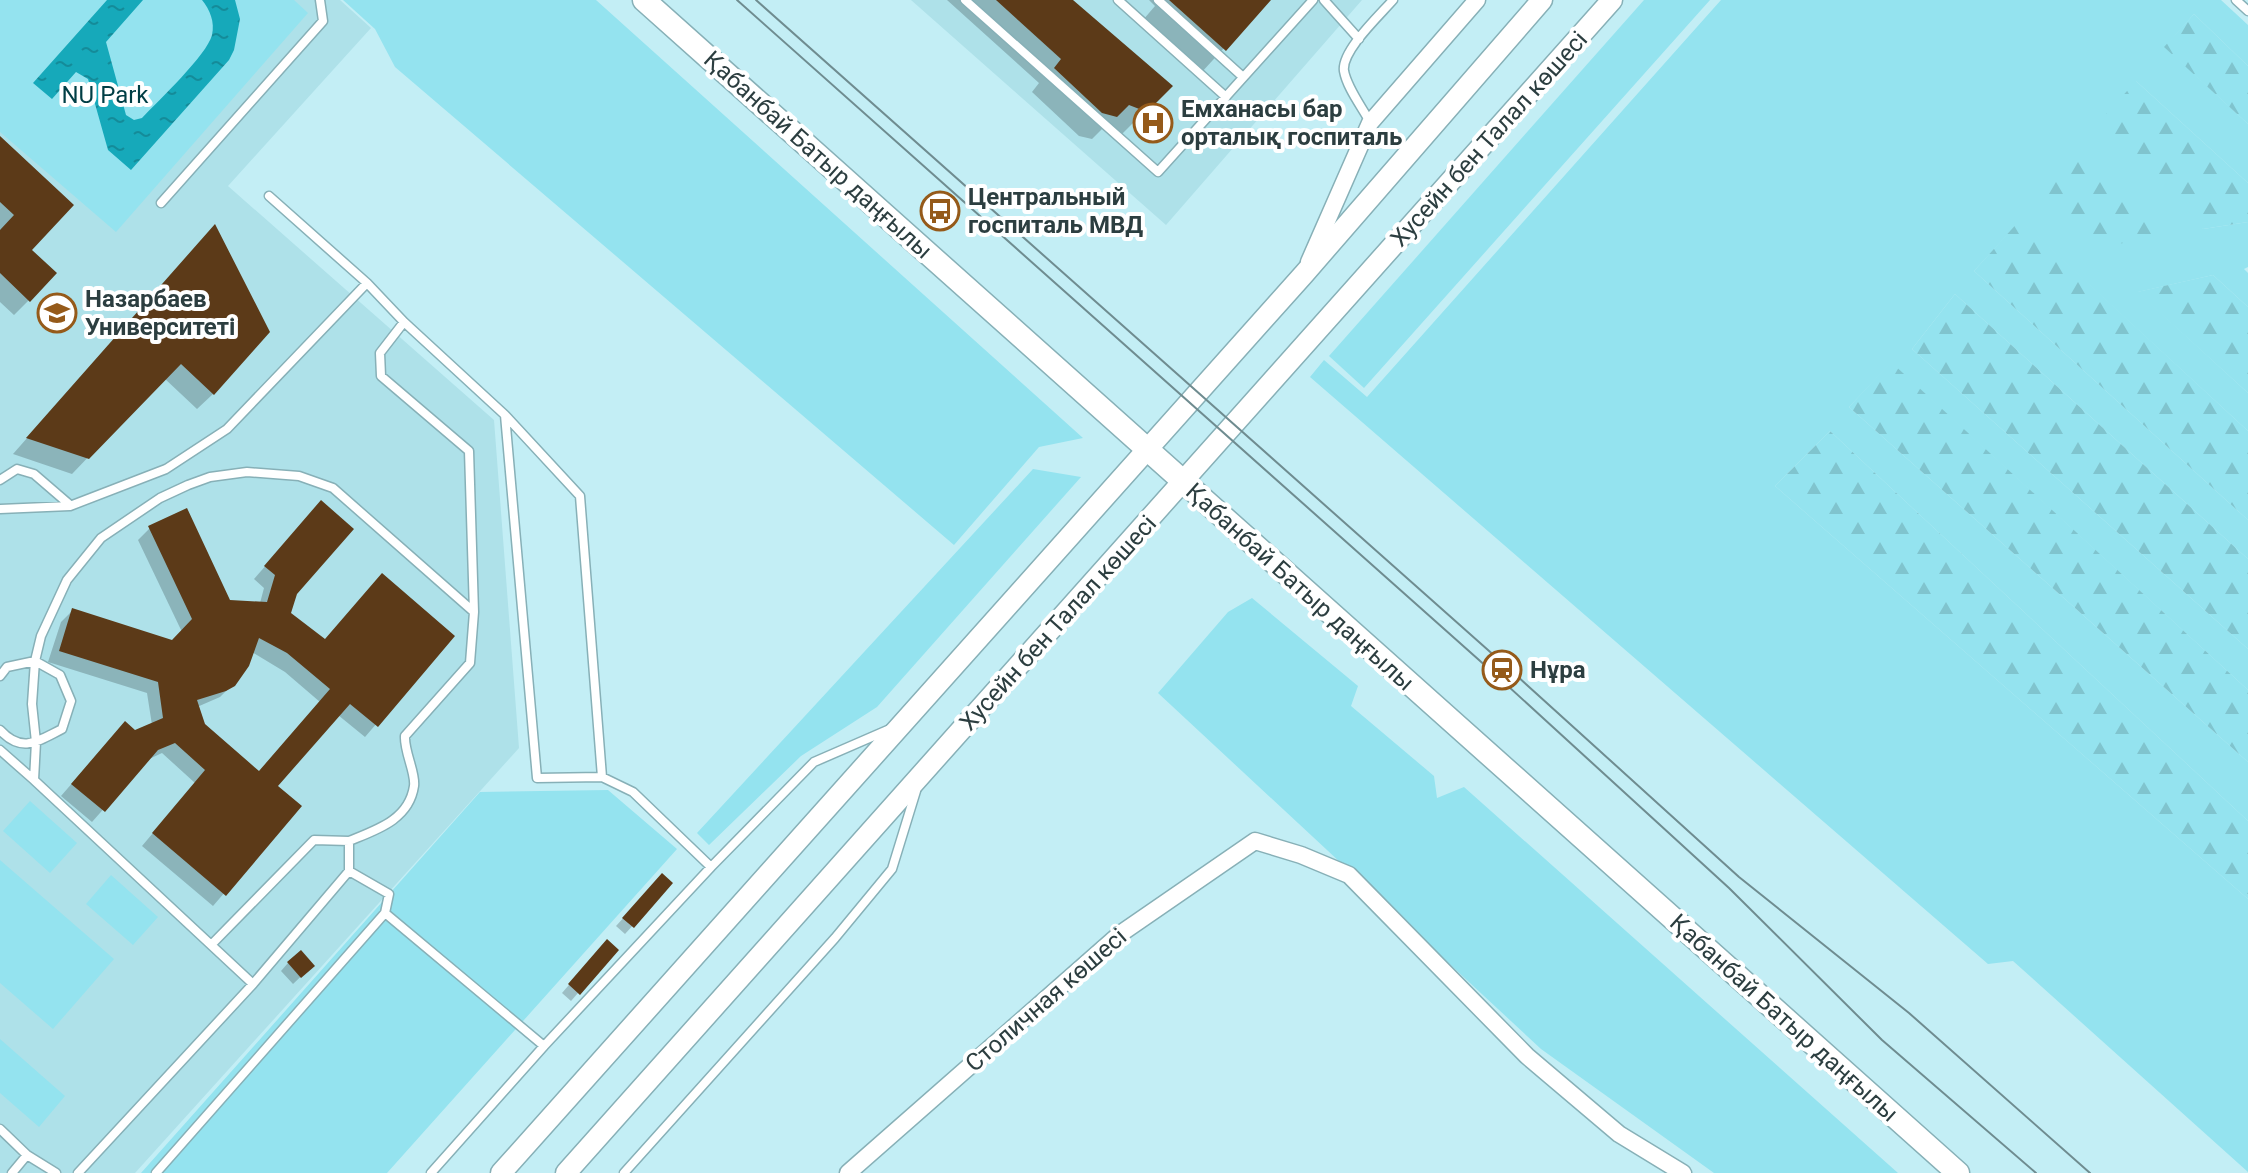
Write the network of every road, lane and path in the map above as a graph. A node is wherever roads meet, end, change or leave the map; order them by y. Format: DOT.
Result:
graph roads {
  1 [pos="320,0"];
  2 [pos="644,0"];
  3 [pos="965,0"];
  4 [pos="1118,0"];
  5 [pos="1158,0"];
  6 [pos="1313,0"];
  7 [pos="1324,0"];
  8 [pos="1393,0"];
  9 [pos="1477,0"];
  10 [pos="1542,0"];
  11 [pos="1612,0"];
  12 [pos="2236,0"];
  13 [pos="2248,11"];
  14 [pos="1359,39"];
  15 [pos="1243,77"];
  16 [pos="1226,97"];
  17 [pos="1370,123"];
  18 [pos="269,196"];
  19 [pos="161,203"];
  20 [pos="1304,274"];
  21 [pos="367,283"];
  22 [pos="404,322"];
  23 [pos="505,415"];
  24 [pos="1147,449"];
  25 [pos="0,480"];
  26 [pos="1183,483"];
  27 [pos="70,506"];
  28 [pos="0,509"];
  29 [pos="474,612"];
  30 [pos="35,661"];
  31 [pos="0,676"];
  32 [pos="902,724"];
  33 [pos="0,730"];
  34 [pos="36,742"];
  35 [pos="0,750"];
  36 [pos="602,777"];
  37 [pos="920,778"];
  38 [pos="34,780"];
  39 [pos="349,841"];
  40 [pos="711,867"];
  41 [pos="349,871"];
  42 [pos="385,913"];
  43 [pos="212,944"];
  44 [pos="253,984"];
  45 [pos="544,1046"];
  46 [pos="0,1129"];
  47 [pos="27,1155"];
  48 [pos="1950,1170"];
  49 [pos="12,1173"];
  50 [pos="56,1173"];
  51 [pos="78,1173"];
  52 [pos="156,1173"];
  53 [pos="431,1173"];
  54 [pos="501,1173"];
  55 [pos="566,1173"];
  56 [pos="624,1173"];
  57 [pos="848,1173"];
  58 [pos="1682,1173"];
  1 -- 19 [label="lane"];
  2 -- 24 [label="main road, Қабанбай Батыр даңғылы"];
  3 -- 16 [label="lane"];
  4 -- 16 [label="lane"];
  5 -- 15 [label="lane"];
  6 -- 15 [label="lane"];
  7 -- 14 [label="lane"];
  8 -- 14 [label="lane"];
  9 -- 17 [label="street"];
  10 -- 20 [label="street, Хусейн бен Талал көшесі"];
  11 -- 26 [label="street, Хусейн бен Талал көшесі"];
  12 -- 13 [label="lane"];
  14 -- 17 [label="lane"];
  15 -- 16 [label="lane"];
  17 -- 20 [label="street"];
  18 -- 21 [label="lane"];
  20 -- 24 [label="street, Хусейн бен Талал көшесі"];
  21 -- 22 [label="lane"];
  21 -- 27 [label="lane"];
  22 -- 23 [label="lane"];
  22 -- 29 [label="lane"];
  23 -- 36 [label="lane"];
  23 -- 36 [label="lane"];
  24 -- 26 [label="main road, Қабанбай Батыр даңғылы"];
  24 -- 32 [label="street, Хусейн бен Талал көшесі"];
  25 -- 27 [label="lane"];
  26 -- 37 [label="street, Хусейн бен Талал көшесі"];
  26 -- 48 [label="main road, Қабанбай Батыр даңғылы"];
  27 -- 28 [label="lane"];
  29 -- 30 [label="lane"];
  29 -- 39 [label="lane"];
  30 -- 31 [label="lane"];
  30 -- 34 [label="lane"];
  30 -- 34 [label="lane"];
  32 -- 40 [label="lane"];
  32 -- 54 [label="street, Хусейн бен Талал көшесі"];
  33 -- 34 [label="lane"];
  34 -- 38 [label="lane"];
  35 -- 38 [label="lane"];
  36 -- 40 [label="lane"];
  37 -- 55 [label="street, Хусейн бен Талал көшесі"];
  37 -- 56 [label="lane"];
  38 -- 43 [label="lane"];
  39 -- 41 [label="lane"];
  39 -- 43 [label="lane"];
  40 -- 45 [label="lane"];
  41 -- 42 [label="lane"];
  41 -- 44 [label="lane"];
  42 -- 45 [label="lane"];
  42 -- 52 [label="lane"];
  43 -- 44 [label="lane"];
  44 -- 51 [label="lane"];
  45 -- 53 [label="lane"];
  46 -- 47 [label="lane"];
  47 -- 49 [label="lane"];
  47 -- 50 [label="lane"];
  57 -- 58 [label="street, Столичная көшесі"];
}
